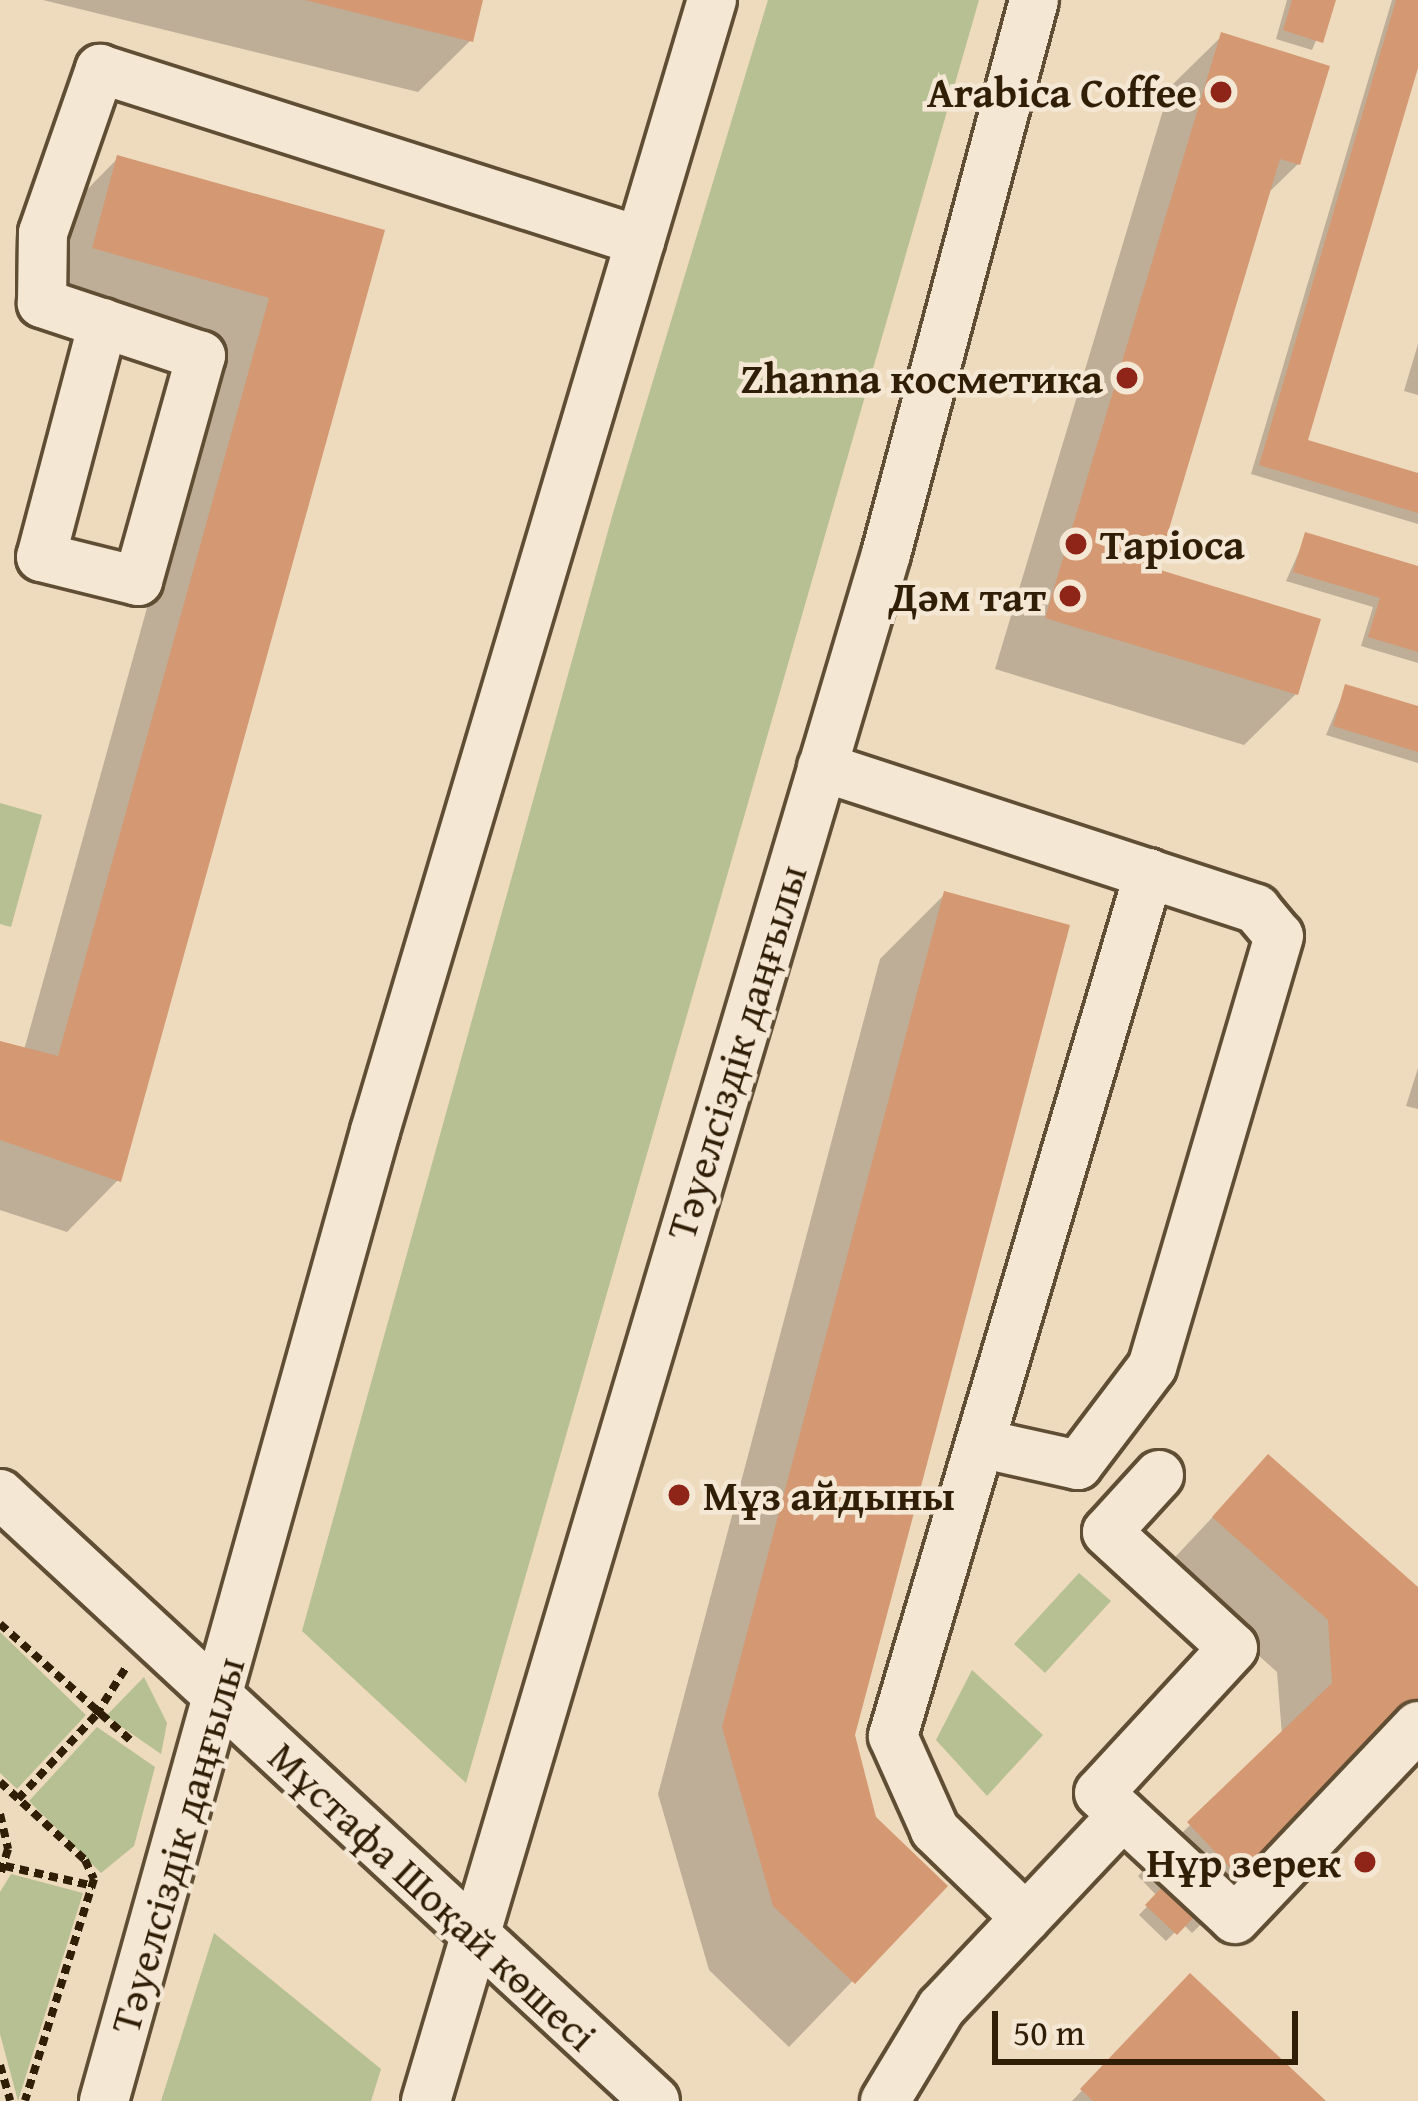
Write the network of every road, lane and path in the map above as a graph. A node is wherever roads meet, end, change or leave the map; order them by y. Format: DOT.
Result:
graph roads {
  1 [pos="712,0"];
  2 [pos="1034,0"];
  3 [pos="640,241"];
  4 [pos="103,323"];
  5 [pos="822,767"];
  6 [pos="1149,873"];
  7 [pos="984,1444"];
  8 [pos="1159,1474"];
  9 [pos="0,1494"];
  10 [pos="0,1624"];
  11 [pos="134,1655"];
  12 [pos="220,1699"];
  13 [pos="96,1715"];
  14 [pos="1418,1726"];
  15 [pos="130,1739"];
  16 [pos="0,1782"];
  17 [pos="18,1798"];
  18 [pos="0,1814"];
  19 [pos="1123,1815"];
  20 [pos="2,1870"];
  21 [pos="94,1886"];
  22 [pos="1026,1918"];
  23 [pos="476,1935"];
  24 [pos="0,2065"];
  25 [pos="10,2101"];
  26 [pos="26,2101"];
  27 [pos="104,2101"];
  28 [pos="426,2101"];
  29 [pos="655,2101"];
  30 [pos="885,2101"];
  1 -- 3 [label="street, Тәуелсіздік даңғылы"];
  2 -- 5 [label="street, Тәуелсіздік даңғылы"];
  3 -- 4 [label="street"];
  3 -- 12 [label="street, Тәуелсіздік даңғылы"];
  4 -- 4 [label="street"];
  5 -- 6 [label="street"];
  5 -- 23 [label="street, Тәуелсіздік даңғылы"];
  6 -- 7 [label="street"];
  6 -- 7 [label="street"];
  7 -- 22 [label="street"];
  8 -- 19 [label="street"];
  9 -- 12 [label="street, Мұстафа Шоқай көшесі"];
  10 -- 13 [label="path"];
  11 -- 13 [label="path"];
  12 -- 23 [label="street, Мұстафа Шоқай көшесі"];
  12 -- 27 [label="street, Тәуелсіздік даңғылы"];
  13 -- 15 [label="path"];
  13 -- 17 [label="path"];
  14 -- 19 [label="street"];
  16 -- 17 [label="path"];
  17 -- 21 [label="path"];
  18 -- 20 [label="path"];
  19 -- 22 [label="street"];
  20 -- 21 [label="path"];
  21 -- 26 [label="path"];
  22 -- 30 [label="street"];
  23 -- 28 [label="street, Тәуелсіздік даңғылы"];
  23 -- 29 [label="street, Мұстафа Шоқай көшесі"];
  24 -- 25 [label="path"];
}
